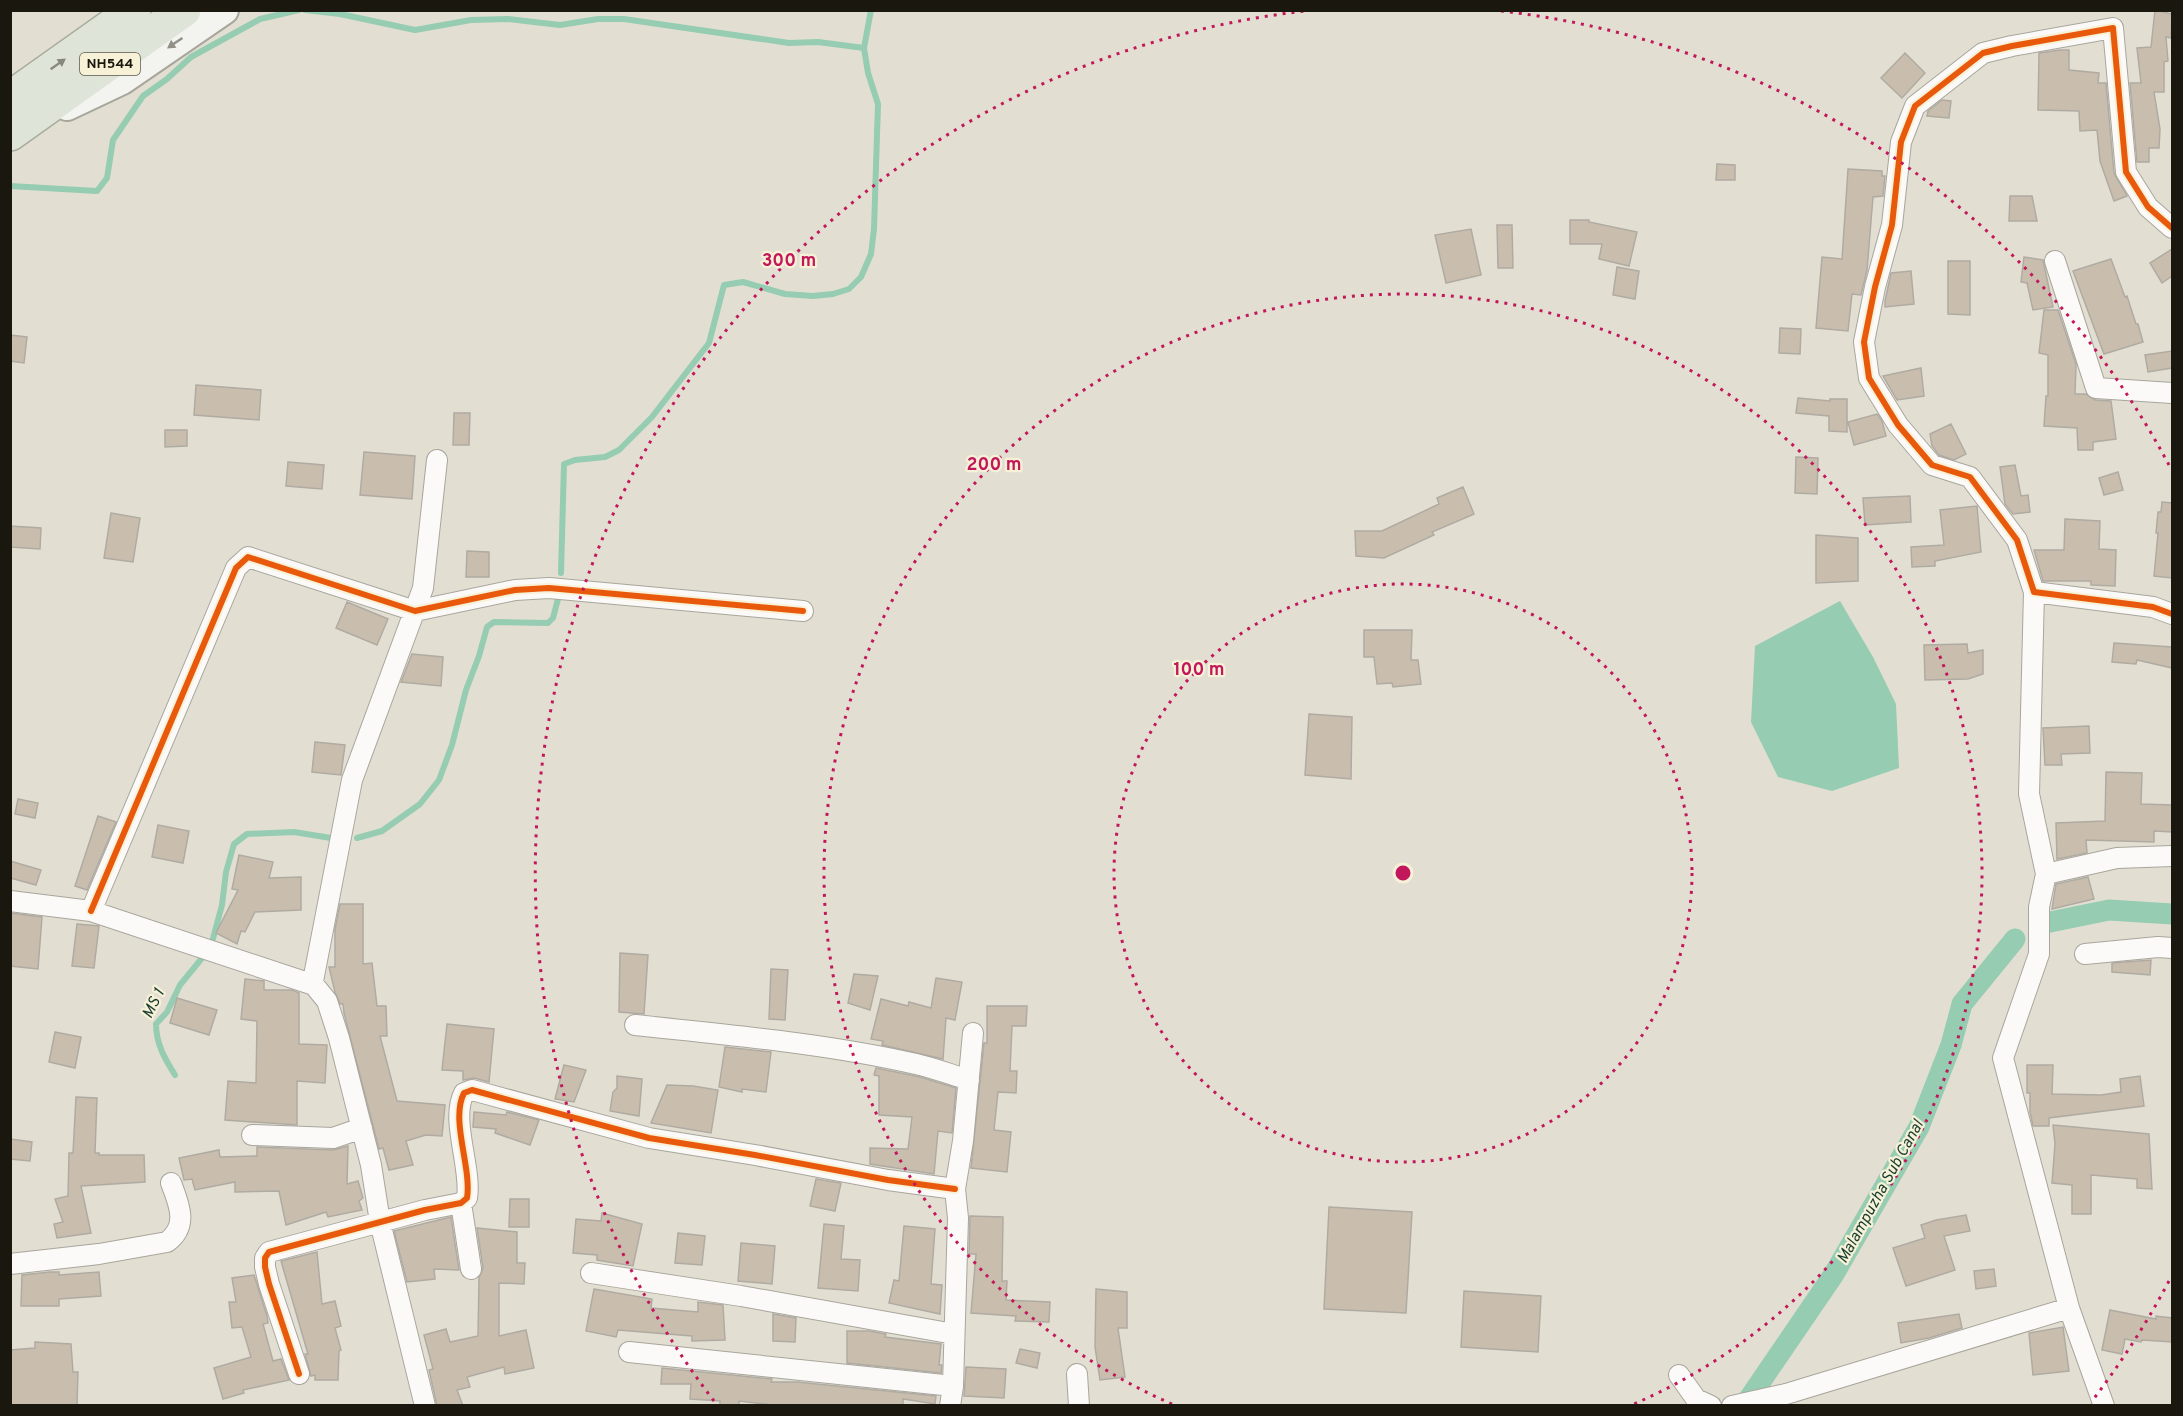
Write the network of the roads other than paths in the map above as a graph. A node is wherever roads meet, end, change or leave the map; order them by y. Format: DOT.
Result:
graph roads {
  1 [pos="134,10"];
  2 [pos="184,10"];
  3 [pos="224,10"];
  4 [pos="19,116"];
  5 [pos="2172,228"];
  6 [pos="2055,261"];
  7 [pos="2172,393"];
  8 [pos="437,460"];
  9 [pos="2034,592"];
  10 [pos="415,611"];
  11 [pos="803,611"];
  12 [pos="2172,614"];
  13 [pos="2172,856"];
  14 [pos="2046,874"];
  15 [pos="10,901"];
  16 [pos="91,911"];
  17 [pos="2172,948"];
  18 [pos="2085,954"];
  19 [pos="314,985"];
  20 [pos="634,1024"];
  21 [pos="973,1033"];
  22 [pos="969,1080"];
  23 [pos="362,1128"];
  24 [pos="252,1135"];
  25 [pos="171,1183"];
  26 [pos="955,1189"];
  27 [pos="461,1203"];
  28 [pos="380,1222"];
  29 [pos="10,1264"];
  30 [pos="471,1269"];
  31 [pos="591,1273"];
  32 [pos="2069,1308"];
  33 [pos="954,1334"];
  34 [pos="629,1352"];
  35 [pos="299,1374"];
  36 [pos="1077,1374"];
  37 [pos="1679,1375"];
  38 [pos="952,1396"];
  39 [pos="1782,1400"];
  40 [pos="425,1406"];
  41 [pos="1079,1406"];
  42 [pos="1711,1406"];
  43 [pos="1732,1406"];
  44 [pos="2104,1406"];
  4 -- 1 [label="highway, NH544, one-way"];
  2 -- 4 [label="highway, NH544"];
  3 -- 4 [label="street, one-way"];
  5 -- 9 [label="street"];
  6 -- 7 [label="street"];
  8 -- 10 [label="street"];
  9 -- 12 [label="street"];
  9 -- 14 [label="street"];
  10 -- 11 [label="street"];
  10 -- 16 [label="street"];
  10 -- 19 [label="street"];
  13 -- 14 [label="street"];
  14 -- 32 [label="street"];
  15 -- 16 [label="street"];
  16 -- 19 [label="street"];
  17 -- 18 [label="street"];
  19 -- 23 [label="street"];
  20 -- 22 [label="street"];
  21 -- 22 [label="street"];
  22 -- 26 [label="street"];
  23 -- 24 [label="street"];
  23 -- 28 [label="street"];
  25 -- 29 [label="street"];
  26 -- 27 [label="street"];
  26 -- 33 [label="street"];
  27 -- 28 [label="street"];
  27 -- 30 [label="street"];
  28 -- 35 [label="street"];
  28 -- 40 [label="street"];
  31 -- 33 [label="street"];
  32 -- 39 [label="street"];
  32 -- 44 [label="street"];
  33 -- 38 [label="street"];
  34 -- 38 [label="street"];
  36 -- 41 [label="street"];
  37 -- 42 [label="street"];
  39 -- 43 [label="street"];
}
